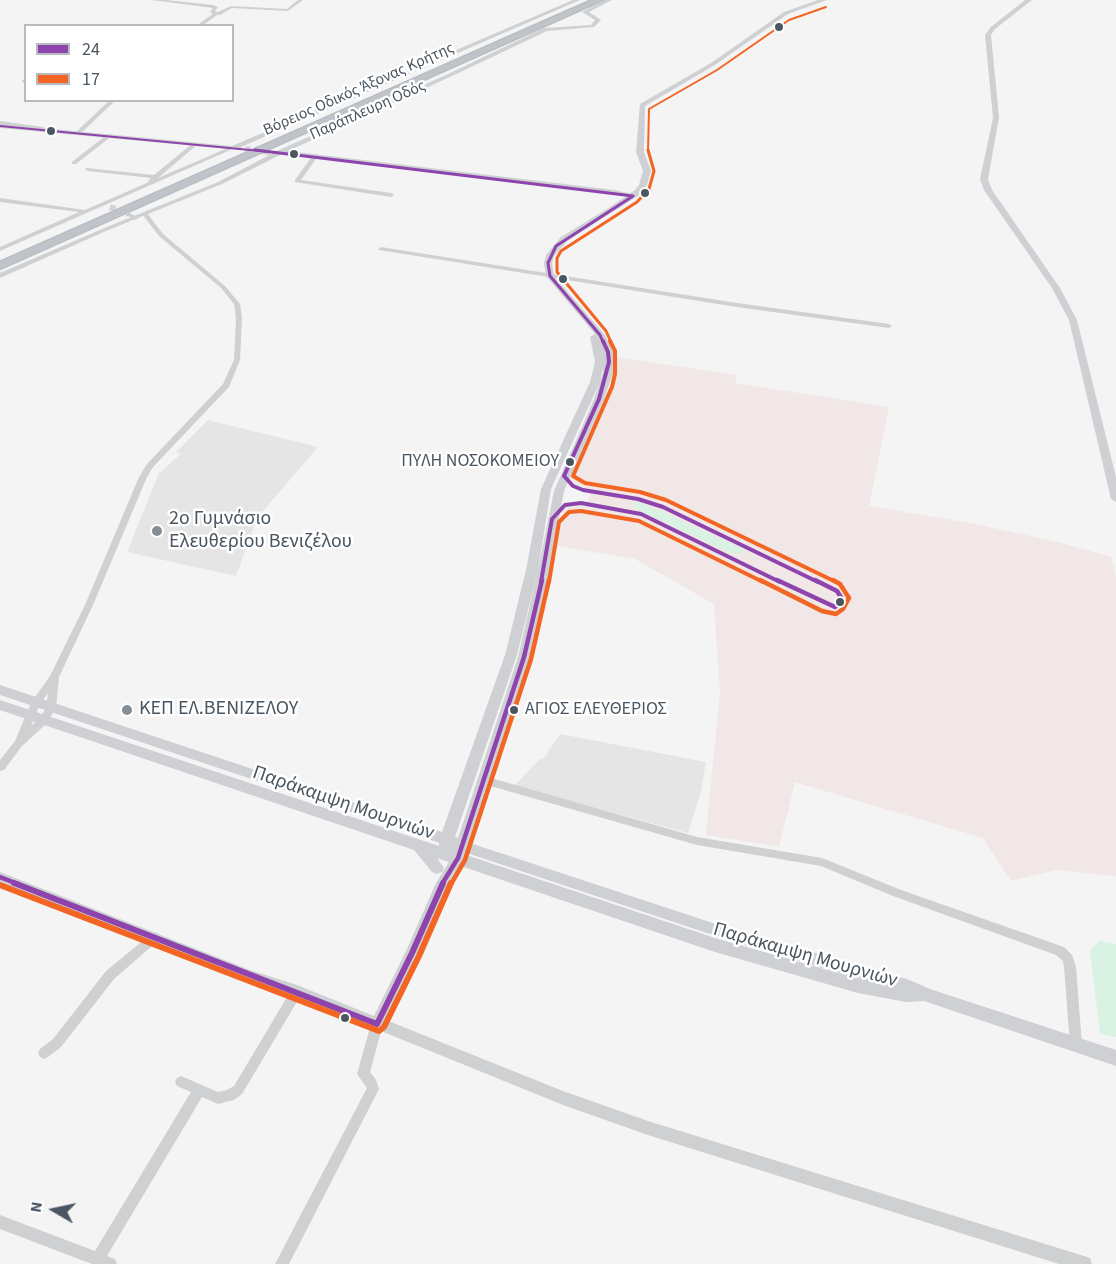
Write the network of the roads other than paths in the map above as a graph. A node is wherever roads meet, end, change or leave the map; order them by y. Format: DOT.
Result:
graph roads {
  1 [pos="153,0"];
  2 [pos="228,0"];
  3 [pos="301,0"];
  4 [pos="590,0"];
  5 [pos="599,0"];
  6 [pos="609,0"];
  7 [pos="824,0"];
  8 [pos="1029,0"];
  9 [pos="231,7"];
  10 [pos="578,7"];
  11 [pos="215,14"];
  12 [pos="201,24"];
  13 [pos="552,25"];
  14 [pos="540,26"];
  15 [pos="112,102"];
  16 [pos="0,124"];
  17 [pos="79,132"];
  18 [pos="110,135"];
  19 [pos="195,144"];
  20 [pos="232,148"];
  21 [pos="245,149"];
  22 [pos="274,152"];
  23 [pos="315,156"];
  24 [pos="74,162"];
  25 [pos="88,168"];
  26 [pos="155,177"];
  27 [pos="144,186"];
  28 [pos="390,195"];
  29 [pos="633,196"];
  30 [pos="0,200"];
  31 [pos="102,205"];
  32 [pos="110,207"];
  33 [pos="86,212"];
  34 [pos="145,214"];
  35 [pos="0,249"];
  36 [pos="381,249"];
  37 [pos="0,261"];
  38 [pos="0,266"];
  39 [pos="0,276"];
  40 [pos="550,276"];
  41 [pos="588,319"];
  42 [pos="889,326"];
  43 [pos="1116,499"];
  44 [pos="54,677"];
  45 [pos="0,690"];
  46 [pos="36,703"];
  47 [pos="0,705"];
  48 [pos="51,708"];
  49 [pos="29,716"];
  50 [pos="43,722"];
  51 [pos="19,743"];
  52 [pos="0,767"];
  53 [pos="484,780"];
  54 [pos="456,817"];
  55 [pos="420,838"];
  56 [pos="445,846"];
  57 [pos="460,852"];
  58 [pos="437,868"];
  59 [pos="0,877"];
  60 [pos="440,887"];
  61 [pos="155,937"];
  62 [pos="297,991"];
  63 [pos="377,1024"];
  64 [pos="1076,1045"];
  65 [pos="44,1053"];
  66 [pos="1116,1058"];
  67 [pos="181,1082"];
  68 [pos="199,1090"];
  69 [pos="0,1222"];
  70 [pos="104,1262"];
  71 [pos="282,1264"];
  72 [pos="1084,1264"];
  1 -- 11 [label="street"];
  2 -- 9 [label="street"];
  3 -- 9 [label="street"];
  4 -- 37 [label="highway, Βόρειος Οδικός Άξονας Κρήτης"];
  5 -- 10 [label="highway, Βόρειος Οδικός Άξονας Κρήτης"];
  6 -- 22 [label="street, Παράπλευρη Οδός"];
  7 -- 29 [label="main road"];
  8 -- 43 [label="main road"];
  9 -- 11 [label="street"];
  10 -- 14 [label="highway, Βόρειος Οδικός Άξονας Κρήτης"];
  10 -- 20 [label="street, Παράπλευρη Οδός"];
  11 -- 12 [label="street"];
  13 -- 14 [label="highway"];
  14 -- 38 [label="highway, Βόρειος Οδικός Άξονας Κρήτης"];
  15 -- 17 [label="street"];
  16 -- 17 [label="street"];
  17 -- 18 [label="street"];
  18 -- 19 [label="street"];
  18 -- 24 [label="street"];
  19 -- 20 [label="street"];
  19 -- 26 [label="street"];
  20 -- 21 [label="street"];
  20 -- 27 [label="street"];
  22 -- 23 [label="street"];
  22 -- 34 [label="street, Παράπλευρη Οδός"];
  23 -- 28 [label="street"];
  23 -- 29 [label="street"];
  25 -- 26 [label="street"];
  26 -- 27 [label="street"];
  27 -- 31 [label="street"];
  29 -- 40 [label="main road"];
  30 -- 33 [label="street"];
  31 -- 32 [label="street"];
  31 -- 33 [label="street"];
  33 -- 35 [label="street"];
  34 -- 39 [label="street, Παράπλευρη Οδός"];
  34 -- 44 [label="street"];
  36 -- 40 [label="street"];
  40 -- 41 [label="main road"];
  40 -- 42 [label="street"];
  41 -- 53 [label="main road"];
  41 -- 54 [label="main road"];
  44 -- 46 [label="street"];
  44 -- 48 [label="street"];
  45 -- 46 [label="main road, Παράκαμψη Μουρνιών"];
  46 -- 48 [label="main road, Παράκαμψη Μουρνιών"];
  46 -- 49 [label="street"];
  47 -- 49 [label="main road, Παράκαμψη Μουρνιών"];
  48 -- 50 [label="street"];
  48 -- 55 [label="main road, Παράκαμψη Μουρνιών"];
  49 -- 50 [label="main road, Παράκαμψη Μουρνιών"];
  49 -- 51 [label="street"];
  50 -- 51 [label="street"];
  50 -- 55 [label="main road, Παράκαμψη Μουρνιών"];
  51 -- 52 [label="street"];
  53 -- 57 [label="main road"];
  53 -- 64 [label="street"];
  54 -- 55 [label="main road"];
  54 -- 56 [label="main road"];
  55 -- 56 [label="main road, Παράκαμψη Μουρνιών"];
  55 -- 58 [label="main road"];
  56 -- 57 [label="main road, Παράκαμψη Μουρνιών"];
  56 -- 58 [label="street"];
  57 -- 60 [label="street"];
  57 -- 64 [label="main road, Παράκαμψη Μουρνιών"];
  58 -- 60 [label="street"];
  59 -- 61 [label="street"];
  60 -- 63 [label="street"];
  61 -- 62 [label="street"];
  61 -- 65 [label="street"];
  62 -- 63 [label="street"];
  62 -- 68 [label="street"];
  63 -- 71 [label="street"];
  63 -- 72 [label="street"];
  64 -- 66 [label="main road, Παράκαμψη Μουρνιών"];
  67 -- 68 [label="street"];
  68 -- 70 [label="street"];
  69 -- 70 [label="street"];
}
